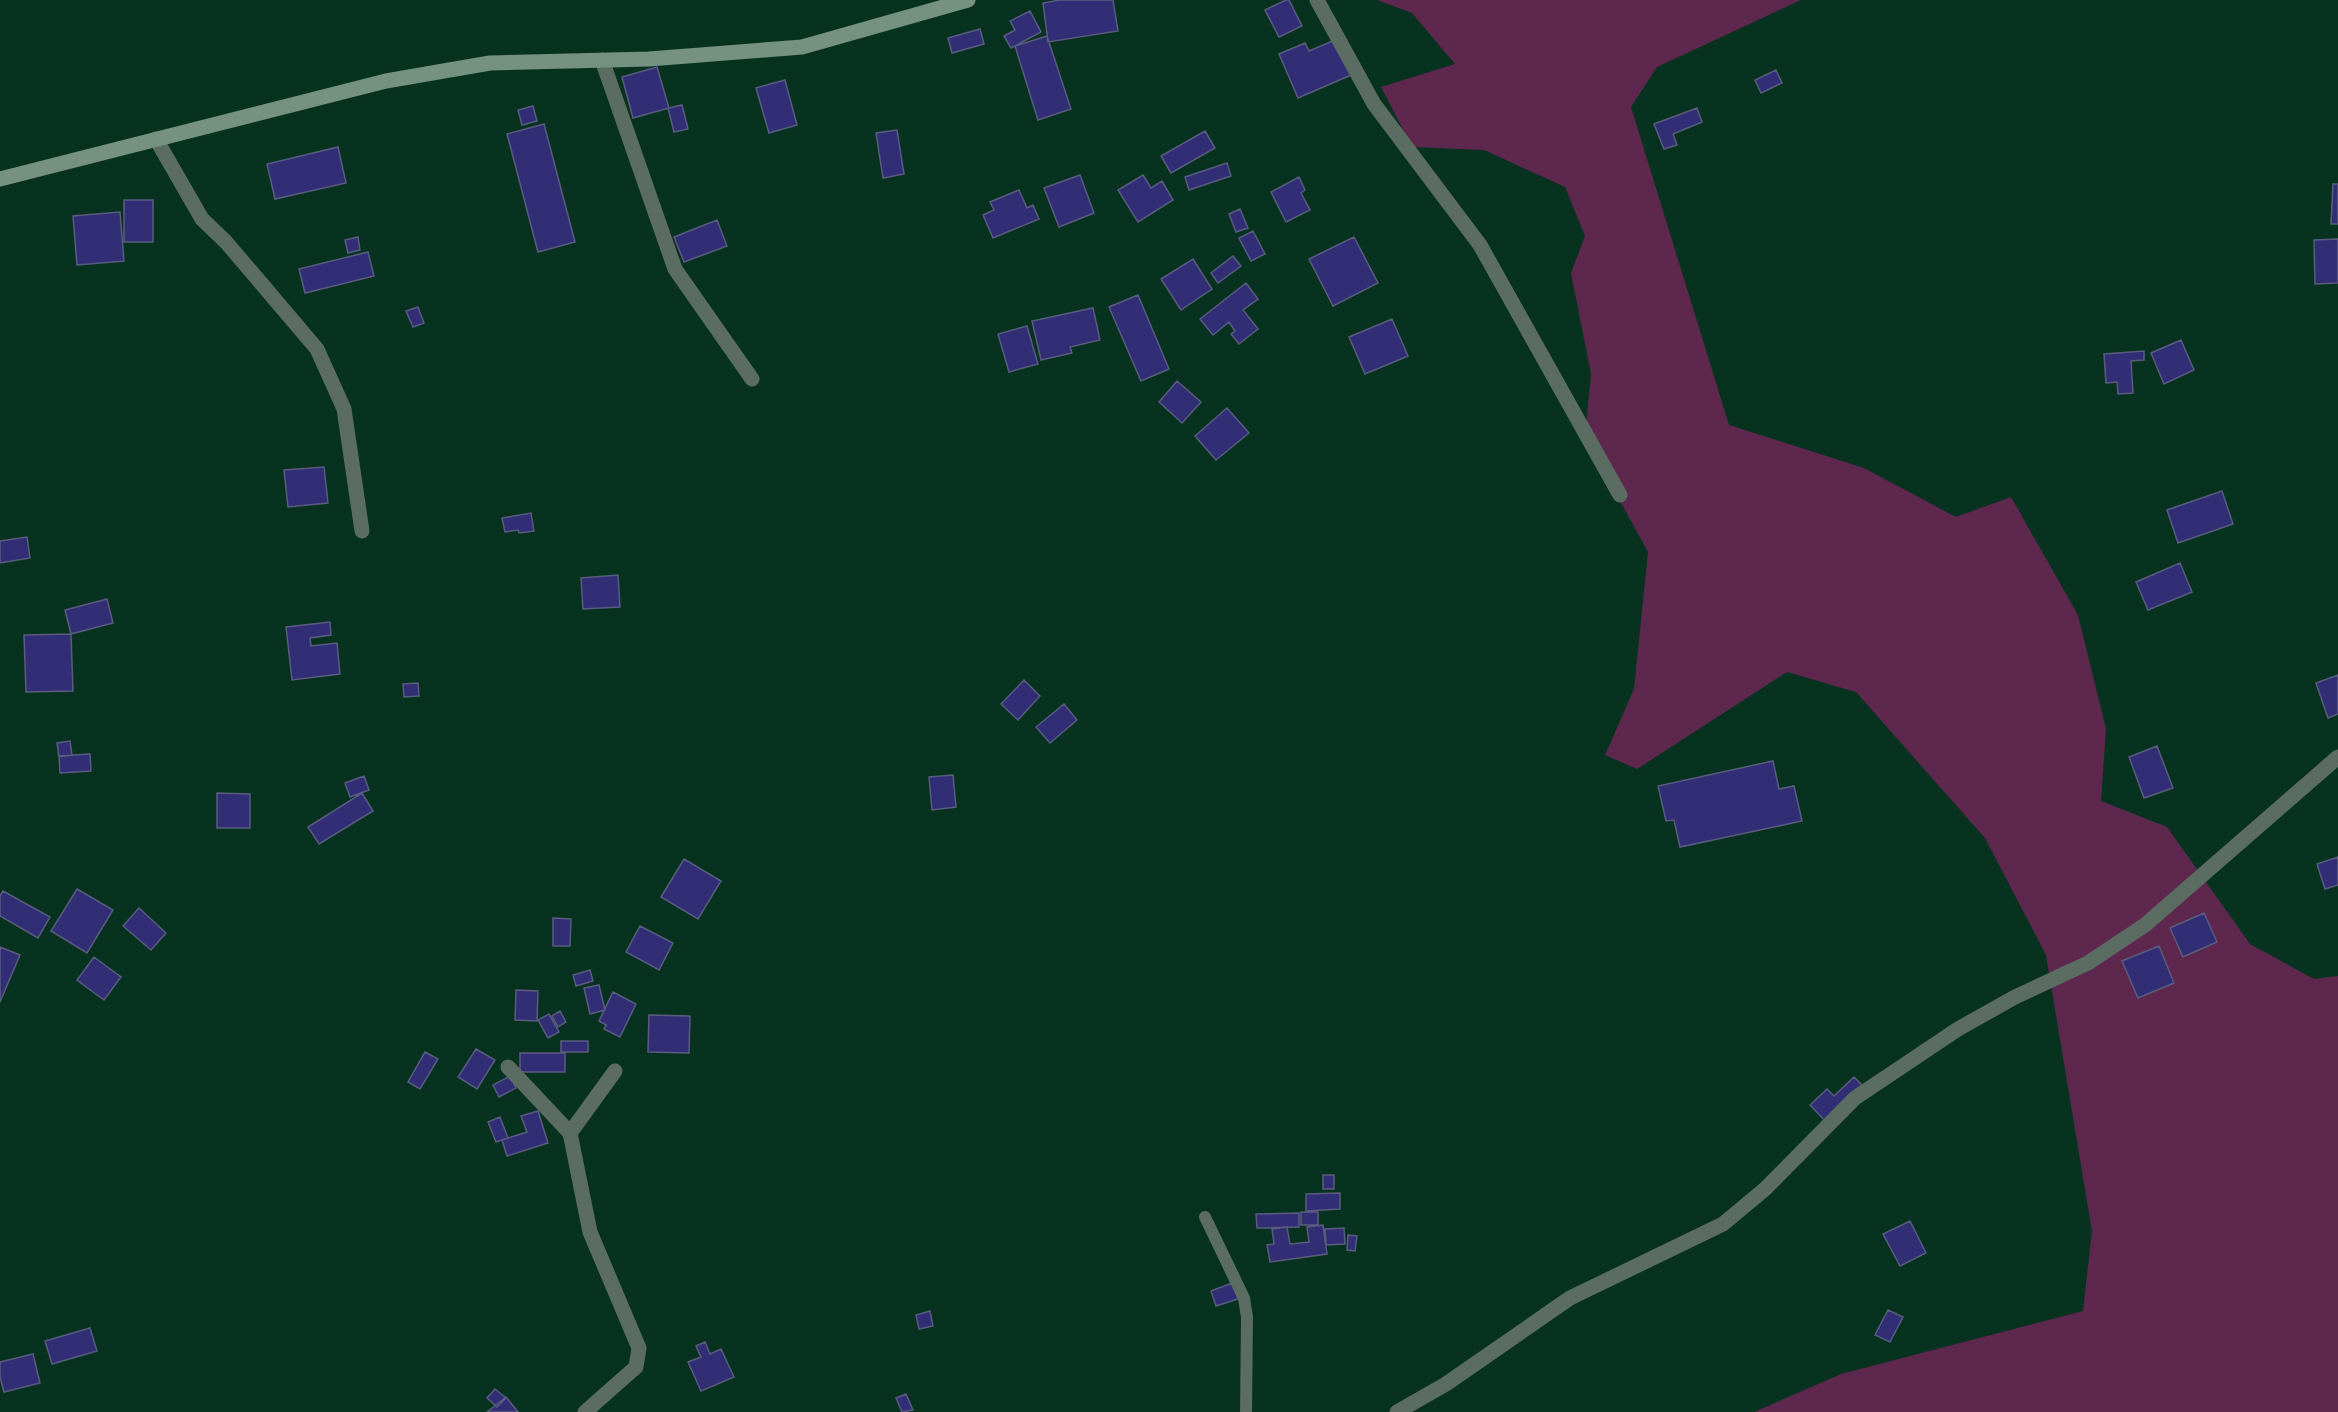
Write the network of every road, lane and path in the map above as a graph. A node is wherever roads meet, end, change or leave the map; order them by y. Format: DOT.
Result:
graph roads {
  1 [pos="968,0"];
  2 [pos="1317,0"];
  3 [pos="602,60"];
  4 [pos="156,139"];
  5 [pos="0,179"];
  6 [pos="752,379"];
  7 [pos="1620,495"];
  8 [pos="362,531"];
  9 [pos="2338,757"];
  10 [pos="508,1067"];
  11 [pos="615,1071"];
  12 [pos="570,1133"];
  13 [pos="1205,1217"];
  14 [pos="585,1412"];
  15 [pos="1246,1412"];
  16 [pos="1396,1412"];
  1 -- 3 [label="street"];
  2 -- 7 [label="street"];
  3 -- 4 [label="street"];
  3 -- 6 [label="street"];
  4 -- 5 [label="street"];
  4 -- 8 [label="street"];
  9 -- 16 [label="street"];
  10 -- 12 [label="street"];
  11 -- 12 [label="street"];
  12 -- 14 [label="street"];
  13 -- 15 [label="lane"];
}
